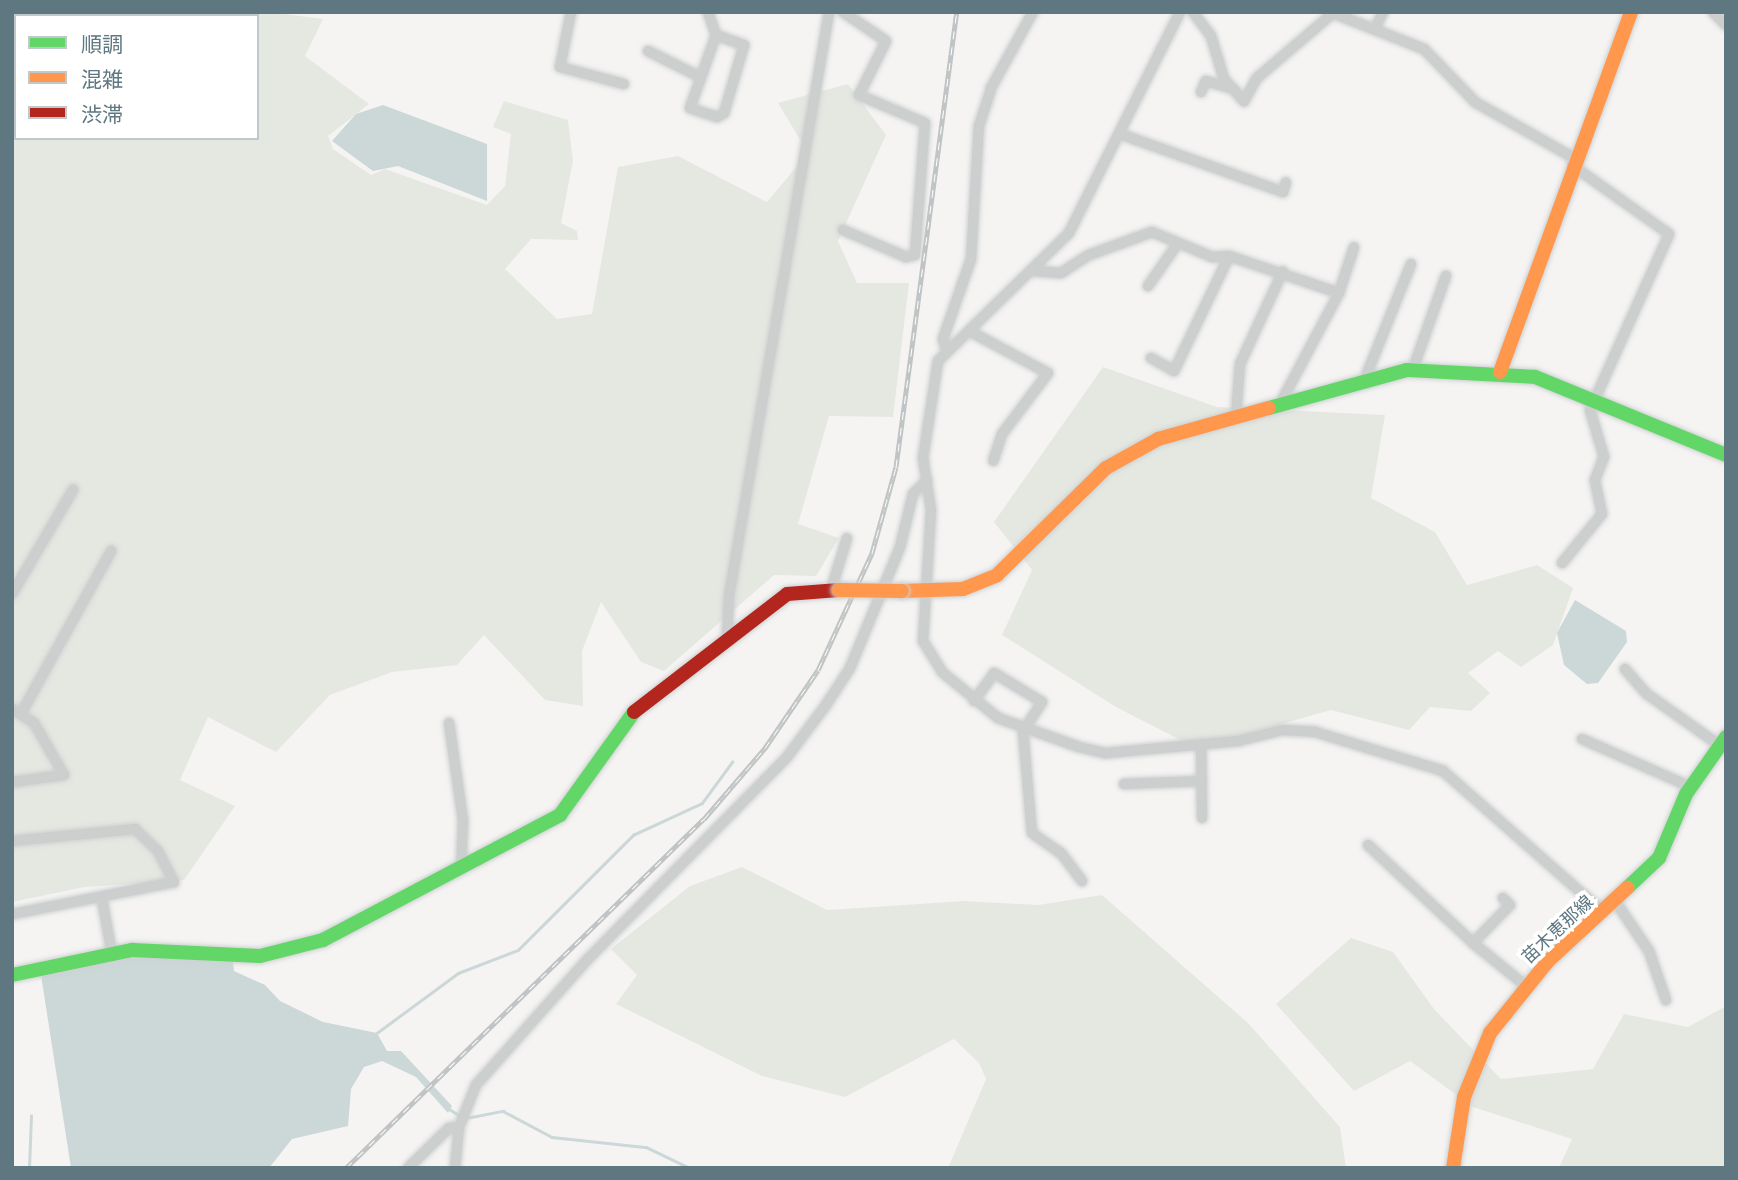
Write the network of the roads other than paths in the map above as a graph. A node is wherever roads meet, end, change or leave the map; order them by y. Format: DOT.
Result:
graph roads {
  1 [pos="571,12"];
  2 [pos="708,12"];
  3 [pos="830,12"];
  4 [pos="844,12"];
  5 [pos="1033,12"];
  6 [pos="1180,12"];
  7 [pos="1193,12"];
  8 [pos="1383,12"];
  9 [pos="1632,12"];
  10 [pos="1713,12"];
  11 [pos="1726,25"];
  12 [pos="1375,28"];
  13 [pos="716,35"];
  14 [pos="648,51"];
  15 [pos="698,76"];
  16 [pos="624,83"];
  17 [pos="1234,89"];
  18 [pos="1201,92"];
  19 [pos="1120,134"];
  20 [pos="1573,161"];
  21 [pos="1286,182"];
  22 [pos="843,230"];
  23 [pos="1178,243"];
  24 [pos="1354,247"];
  25 [pos="1229,256"];
  26 [pos="1411,264"];
  27 [pos="1033,271"];
  28 [pos="1283,271"];
  29 [pos="1446,276"];
  30 [pos="1148,286"];
  31 [pos="1339,293"];
  32 [pos="973,332"];
  33 [pos="947,352"];
  34 [pos="1151,358"];
  35 [pos="1413,369"];
  36 [pos="1500,372"];
  37 [pos="1364,381"];
  38 [pos="1598,398"];
  39 [pos="1281,402"];
  40 [pos="1236,416"];
  41 [pos="1726,455"];
  42 [pos="993,461"];
  43 [pos="927,480"];
  44 [pos="73,490"];
  45 [pos="847,538"];
  46 [pos="111,551"];
  47 [pos="1562,563"];
  48 [pos="835,590"];
  49 [pos="926,590"];
  50 [pos="12,594"];
  51 [pos="727,636"];
  52 [pos="1626,669"];
  53 [pos="974,701"];
  54 [pos="18,709"];
  55 [pos="449,723"];
  56 [pos="1023,731"];
  57 [pos="1582,739"];
  58 [pos="1722,741"];
  59 [pos="1201,744"];
  60 [pos="12,782"];
  61 [pos="1202,782"];
  62 [pos="1124,784"];
  63 [pos="1690,787"];
  64 [pos="1202,818"];
  65 [pos="12,841"];
  66 [pos="1368,845"];
  67 [pos="461,869"];
  68 [pos="1083,881"];
  69 [pos="1503,898"];
  70 [pos="102,899"];
  71 [pos="1615,901"];
  72 [pos="1603,912"];
  73 [pos="12,914"];
  74 [pos="1474,943"];
  75 [pos="112,954"];
  76 [pos="12,975"];
  77 [pos="1527,986"];
  78 [pos="1666,1000"];
  79 [pos="459,1127"];
  80 [pos="408,1168"];
  81 [pos="455,1168"];
  82 [pos="1453,1168"];
  1 -- 16 [label="street"];
  2 -- 13 [label="street"];
  3 -- 51 [label="street"];
  4 -- 22 [label="street"];
  5 -- 33 [label="street"];
  6 -- 19 [label="street"];
  7 -- 17 [label="street"];
  8 -- 12 [label="street"];
  9 -- 20 [label="street"];
  10 -- 11 [label="street"];
  12 -- 17 [label="street"];
  12 -- 20 [label="street"];
  13 -- 15 [label="street"];
  13 -- 15 [label="street"];
  14 -- 15 [label="street"];
  17 -- 18 [label="street"];
  19 -- 21 [label="street"];
  19 -- 27 [label="street"];
  20 -- 36 [label="street"];
  20 -- 38 [label="street"];
  23 -- 25 [label="street"];
  23 -- 27 [label="street"];
  23 -- 30 [label="street"];
  24 -- 31 [label="street"];
  25 -- 28 [label="street"];
  25 -- 34 [label="street"];
  26 -- 37 [label="street"];
  27 -- 32 [label="street"];
  28 -- 31 [label="street"];
  28 -- 40 [label="street"];
  29 -- 35 [label="street"];
  31 -- 39 [label="street"];
  32 -- 33 [label="street"];
  32 -- 42 [label="street"];
  33 -- 43 [label="street"];
  35 -- 36 [label="street"];
  35 -- 37 [label="street"];
  36 -- 38 [label="street"];
  37 -- 39 [label="street"];
  38 -- 41 [label="street"];
  38 -- 47 [label="street"];
  39 -- 40 [label="street"];
  40 -- 49 [label="street"];
  43 -- 49 [label="street"];
  43 -- 79 [label="street"];
  44 -- 50 [label="street"];
  45 -- 48 [label="street"];
  46 -- 54 [label="street"];
  48 -- 49 [label="street, bridge"];
  48 -- 51 [label="street"];
  49 -- 53 [label="street"];
  51 -- 67 [label="street"];
  52 -- 58 [label="street"];
  53 -- 56 [label="street"];
  53 -- 56 [label="street"];
  54 -- 60 [label="street"];
  55 -- 67 [label="street"];
  56 -- 59 [label="street"];
  56 -- 68 [label="street"];
  57 -- 63 [label="street"];
  58 -- 63 [label="street, 苗木恵那線"];
  59 -- 61 [label="street"];
  59 -- 72 [label="street"];
  61 -- 62 [label="street"];
  61 -- 64 [label="street"];
  63 -- 71 [label="street, 苗木恵那線"];
  65 -- 70 [label="street"];
  66 -- 74 [label="street"];
  67 -- 75 [label="street"];
  69 -- 74 [label="street"];
  70 -- 73 [label="street"];
  70 -- 75 [label="street"];
  71 -- 72 [label="street, 苗木恵那線"];
  71 -- 78 [label="street"];
  72 -- 77 [label="street, 苗木恵那線"];
  74 -- 77 [label="street"];
  75 -- 76 [label="street"];
  77 -- 82 [label="street, 苗木恵那線"];
  79 -- 80 [label="street"];
  79 -- 81 [label="street"];
}
